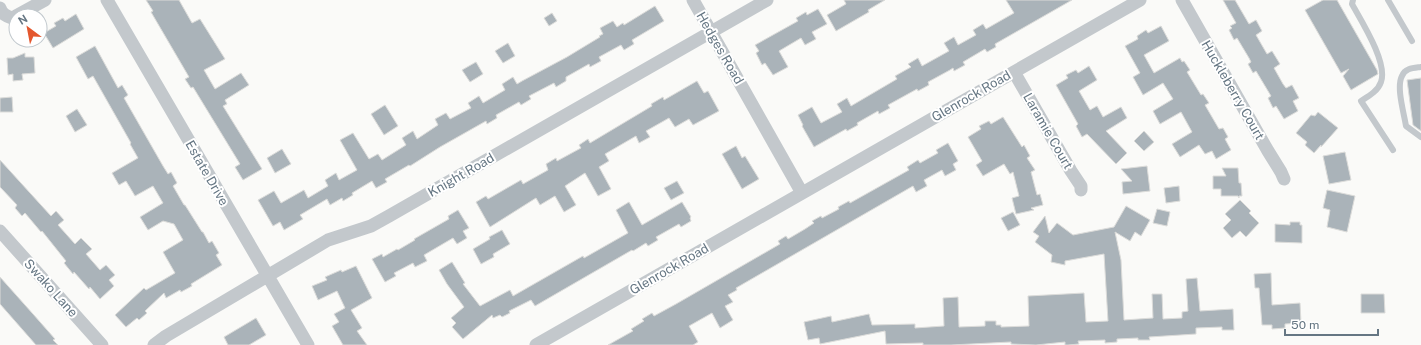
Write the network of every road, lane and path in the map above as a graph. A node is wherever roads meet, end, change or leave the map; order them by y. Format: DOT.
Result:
graph roads {
  1 [pos="3,0"];
  2 [pos="45,0"];
  3 [pos="107,0"];
  4 [pos="692,0"];
  5 [pos="767,0"];
  6 [pos="1140,0"];
  7 [pos="1182,0"];
  8 [pos="1353,0"];
  9 [pos="1388,0"];
  10 [pos="0,5"];
  11 [pos="0,8"];
  12 [pos="30,8"];
  13 [pos="8,17"];
  14 [pos="711,32"];
  15 [pos="1412,41"];
  16 [pos="1421,67"];
  17 [pos="1014,72"];
  18 [pos="1421,137"];
  19 [pos="1393,150"];
  20 [pos="1284,179"];
  21 [pos="1081,190"];
  22 [pos="802,193"];
  23 [pos="0,232"];
  24 [pos="267,275"];
  25 [pos="102,345"];
  26 [pos="154,345"];
  27 [pos="308,345"];
  28 [pos="536,345"];
  1 -- 10 [label="street"];
  2 -- 12 [label="street"];
  3 -- 24 [label="street, Estate Drive"];
  4 -- 14 [label="street, Hedges Road"];
  5 -- 14 [label="street, Knight Road"];
  6 -- 17 [label="street, Glenrock Road"];
  7 -- 20 [label="street, Huckleberry Court"];
  8 -- 19 [label="lane"];
  9 -- 15 [label="lane"];
  11 -- 13 [label="street"];
  14 -- 22 [label="street, Hedges Road"];
  14 -- 24 [label="street, Knight Road"];
  16 -- 18 [label="lane"];
  17 -- 21 [label="street, Laramie Court"];
  17 -- 22 [label="street, Glenrock Road"];
  22 -- 28 [label="street, Glenrock Road"];
  23 -- 25 [label="street, Swako Lane"];
  24 -- 26 [label="street, Knight Road"];
  24 -- 27 [label="street, Estate Drive"];
}
